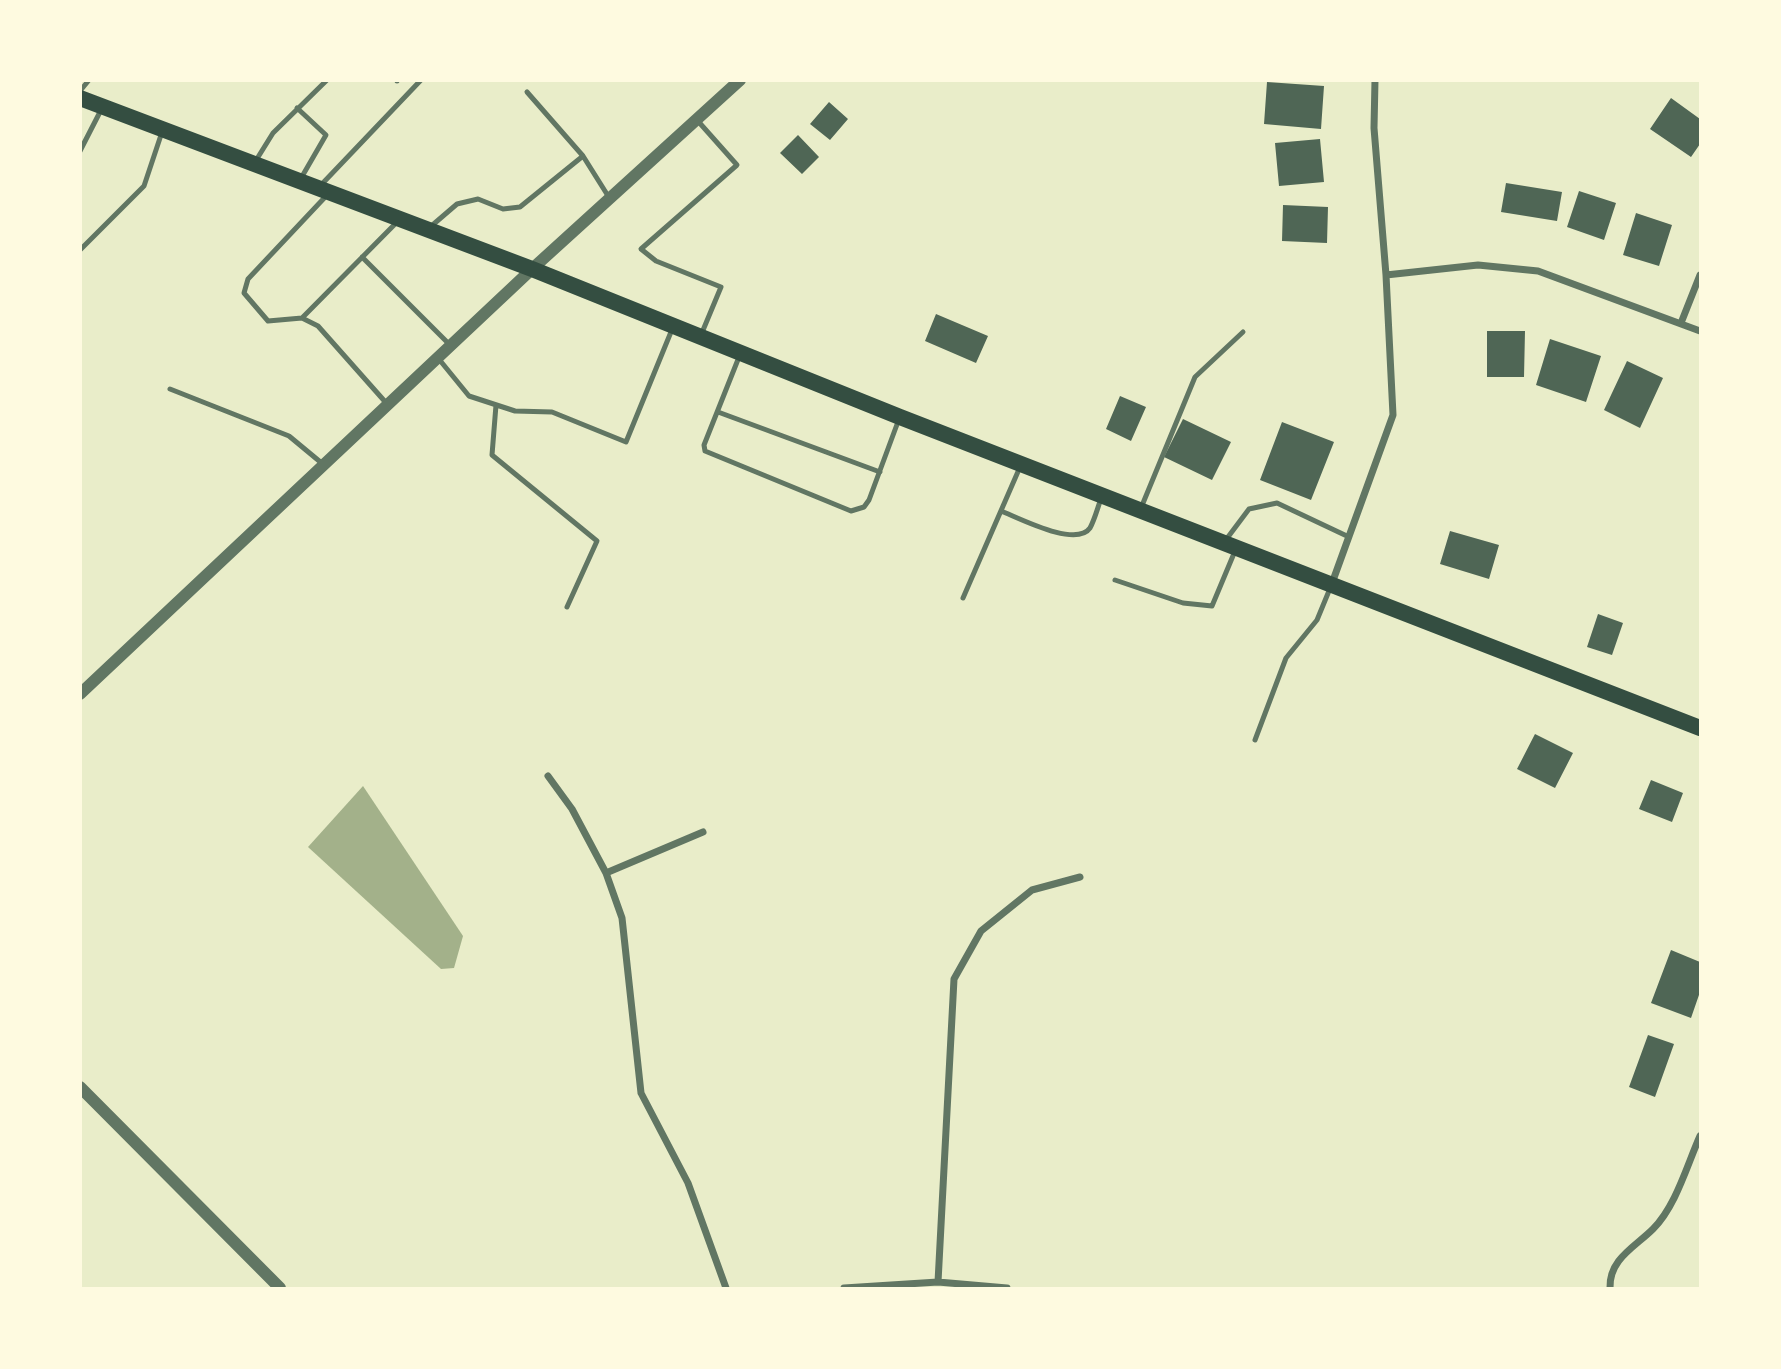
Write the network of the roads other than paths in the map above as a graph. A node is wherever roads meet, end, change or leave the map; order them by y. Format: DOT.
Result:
graph roads {
  1 [pos="89,80"];
  2 [pos="327,80"];
  3 [pos="421,80"];
  4 [pos="1376,80"];
  5 [pos="738,81"];
  6 [pos="80,91"];
  7 [pos="527,92"];
  8 [pos="80,98"];
  9 [pos="103,107"];
  10 [pos="298,108"];
  11 [pos="696,120"];
  12 [pos="163,130"];
  13 [pos="80,151"];
  14 [pos="583,156"];
  15 [pos="254,165"];
  16 [pos="298,183"];
  17 [pos="322,192"];
  18 [pos="610,198"];
  19 [pos="399,220"];
  20 [pos="427,230"];
  21 [pos="80,250"];
  22 [pos="362,257"];
  23 [pos="532,270"];
  24 [pos="1386,275"];
  25 [pos="1700,275"];
  26 [pos="302,318"];
  27 [pos="1681,323"];
  28 [pos="673,327"];
  29 [pos="1700,331"];
  30 [pos="1242,332"];
  31 [pos="700,338"];
  32 [pos="450,346"];
  33 [pos="740,354"];
  34 [pos="438,358"];
  35 [pos="170,389"];
  36 [pos="388,405"];
  37 [pos="496,405"];
  38 [pos="718,412"];
  39 [pos="900,417"];
  40 [pos="1021,464"];
  41 [pos="324,465"];
  42 [pos="880,472"];
  43 [pos="1102,496"];
  44 [pos="1001,511"];
  45 [pos="1140,511"];
  46 [pos="1349,537"];
  47 [pos="1229,546"];
  48 [pos="1115,580"];
  49 [pos="1331,586"];
  50 [pos="963,598"];
  51 [pos="567,607"];
  52 [pos="80,694"];
  53 [pos="1700,728"];
  54 [pos="1255,740"];
  55 [pos="548,776"];
  56 [pos="703,832"];
  57 [pos="606,873"];
  58 [pos="1080,877"];
  59 [pos="80,1087"];
  60 [pos="1700,1136"];
  61 [pos="938,1282"];
  62 [pos="280,1289"];
  63 [pos="726,1289"];
  64 [pos="844,1289"];
  65 [pos="1007,1289"];
  66 [pos="1609,1289"];
  1 -- 6 [label="lane"];
  2 -- 10 [label="lane"];
  3 -- 17 [label="lane"];
  4 -- 24 [label="street"];
  5 -- 11 [label="street"];
  7 -- 14 [label="lane"];
  8 -- 9 [label="main road"];
  9 -- 12 [label="main road"];
  9 -- 13 [label="lane"];
  10 -- 15 [label="lane"];
  10 -- 16 [label="lane"];
  11 -- 18 [label="street"];
  11 -- 31 [label="lane"];
  12 -- 15 [label="main road"];
  12 -- 21 [label="lane"];
  14 -- 18 [label="lane"];
  14 -- 20 [label="lane"];
  15 -- 16 [label="main road"];
  16 -- 17 [label="main road"];
  17 -- 19 [label="main road"];
  17 -- 26 [label="lane"];
  18 -- 23 [label="street"];
  19 -- 20 [label="main road"];
  19 -- 22 [label="lane"];
  20 -- 23 [label="main road"];
  22 -- 26 [label="lane"];
  22 -- 32 [label="lane"];
  23 -- 28 [label="main road"];
  23 -- 32 [label="street"];
  24 -- 27 [label="street"];
  24 -- 46 [label="street"];
  25 -- 27 [label="street"];
  26 -- 36 [label="lane"];
  27 -- 29 [label="street"];
  28 -- 31 [label="main road"];
  28 -- 37 [label="lane"];
  30 -- 45 [label="lane"];
  31 -- 33 [label="main road"];
  32 -- 34 [label="street"];
  33 -- 38 [label="lane"];
  33 -- 39 [label="main road"];
  34 -- 36 [label="street"];
  34 -- 37 [label="lane"];
  35 -- 41 [label="lane"];
  36 -- 41 [label="street"];
  37 -- 51 [label="lane"];
  38 -- 42 [label="lane"];
  38 -- 42 [label="lane"];
  39 -- 40 [label="main road"];
  39 -- 42 [label="lane"];
  40 -- 43 [label="main road"];
  40 -- 44 [label="lane"];
  41 -- 52 [label="street"];
  43 -- 44 [label="lane"];
  43 -- 45 [label="main road"];
  44 -- 50 [label="lane"];
  45 -- 47 [label="main road"];
  46 -- 47 [label="lane"];
  46 -- 49 [label="street"];
  47 -- 48 [label="lane"];
  47 -- 49 [label="main road"];
  49 -- 53 [label="main road"];
  49 -- 54 [label="lane"];
  55 -- 57 [label="street"];
  56 -- 57 [label="street"];
  57 -- 63 [label="street"];
  58 -- 61 [label="street"];
  59 -- 62 [label="street"];
  60 -- 66 [label="street"];
  61 -- 64 [label="street"];
  61 -- 65 [label="street"];
}
